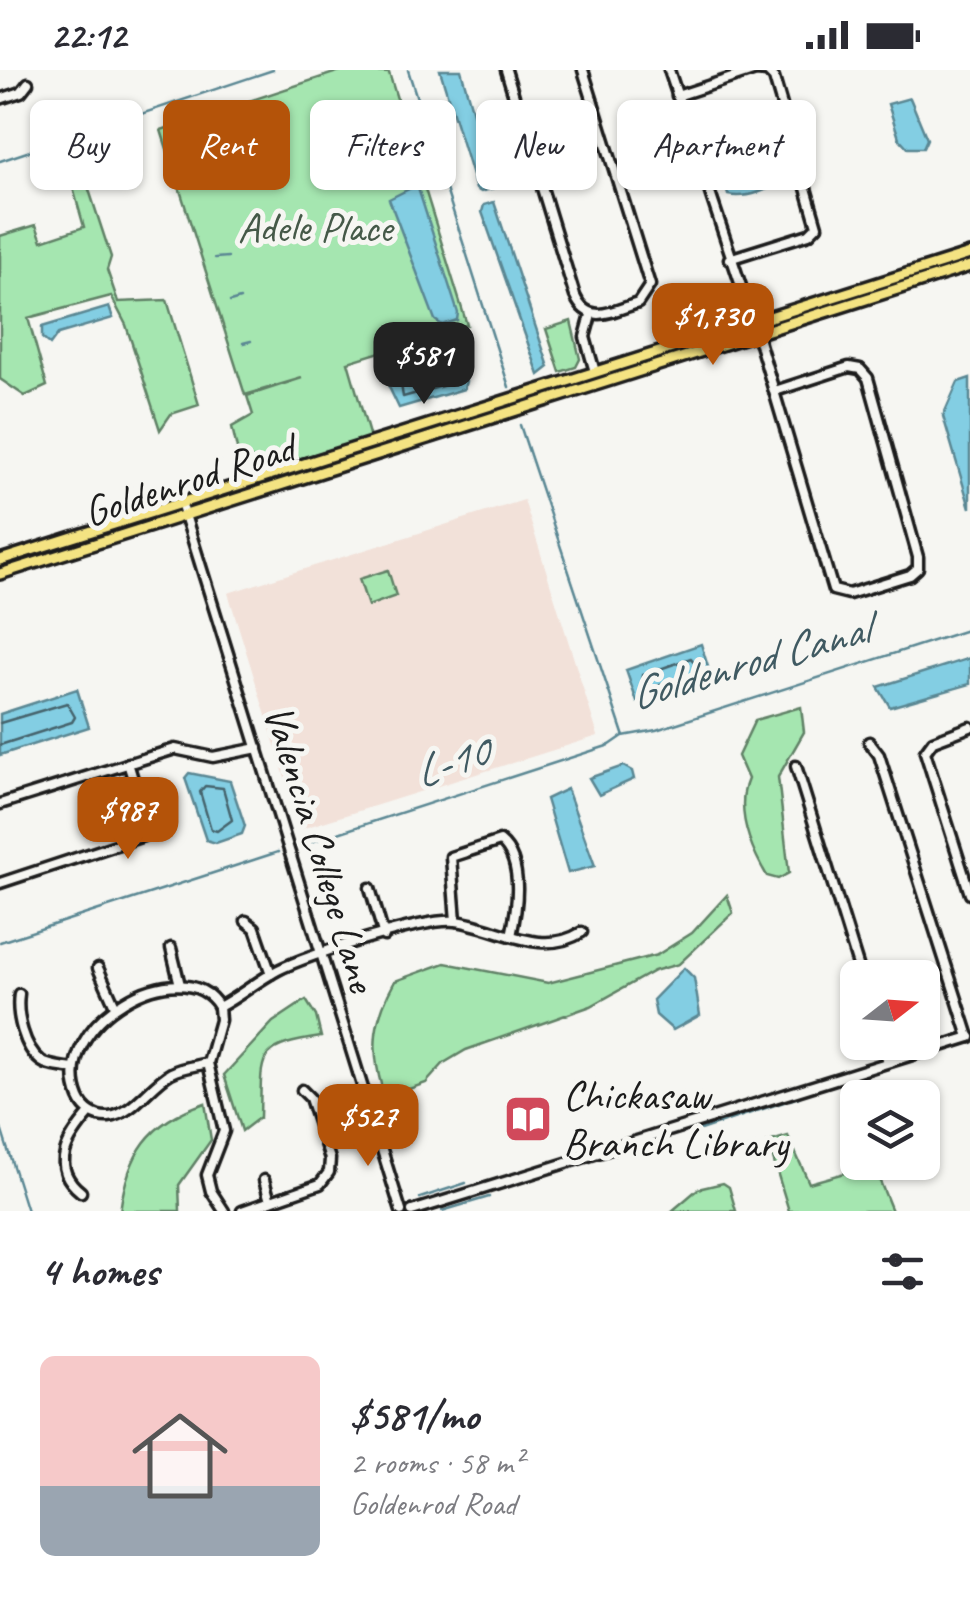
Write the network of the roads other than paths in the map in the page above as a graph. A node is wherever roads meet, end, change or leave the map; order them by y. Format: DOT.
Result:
graph roads {
  1 [pos="506,70"];
  2 [pos="583,70"];
  3 [pos="669,70"];
  4 [pos="28,84"];
  5 [pos="677,96"];
  6 [pos="0,98"];
  7 [pos="970,254"];
  8 [pos="729,258"];
  9 [pos="970,266"];
  10 [pos="591,315"];
  11 [pos="753,322"];
  12 [pos="757,334"];
  13 [pos="612,367"];
  14 [pos="596,372"];
  15 [pos="601,384"];
  16 [pos="775,390"];
  17 [pos="578,391"];
  18 [pos="398,436"];
  19 [pos="388,452"];
  20 [pos="181,502"];
  21 [pos="185,514"];
  22 [pos="0,560"];
  23 [pos="0,574"];
  24 [pos="970,728"];
  25 [pos="869,742"];
  26 [pos="258,748"];
  27 [pos="128,763"];
  28 [pos="796,766"];
  29 [pos="0,804"];
  30 [pos="0,884"];
  31 [pos="370,888"];
  32 [pos="970,894"];
  33 [pos="246,921"];
  34 [pos="456,921"];
  35 [pos="582,932"];
  36 [pos="384,936"];
  37 [pos="511,936"];
  38 [pos="171,948"];
  39 [pos="321,956"];
  40 [pos="856,960"];
  41 [pos="98,968"];
  42 [pos="271,974"];
  43 [pos="180,985"];
  44 [pos="19,994"];
  45 [pos="116,1006"];
  46 [pos="219,1006"];
  47 [pos="970,1037"];
  48 [pos="888,1062"];
  49 [pos="208,1063"];
  50 [pos="73,1069"];
  51 [pos="302,1090"];
  52 [pos="90,1113"];
  53 [pos="264,1180"];
  54 [pos="82,1192"];
  55 [pos="270,1201"];
  56 [pos="224,1211"];
  57 [pos="242,1211"];
  58 [pos="400,1211"];
  59 [pos="412,1211"];
  1 -- 10 [label="street"];
  2 -- 10 [label="street"];
  3 -- 5 [label="street"];
  4 -- 6 [label="street"];
  5 -- 8 [label="street"];
  5 -- 8 [label="street"];
  7 -- 11 [label="main road, Goldenrod Road"];
  8 -- 11 [label="street"];
  9 -- 12 [label="main road, Goldenrod Road"];
  10 -- 14 [label="street"];
  11 -- 13 [label="main road, Goldenrod Road"];
  12 -- 15 [label="main road, Goldenrod Road"];
  12 -- 16 [label="street"];
  13 -- 14 [label="main road, Goldenrod Road"];
  13 -- 15 [label="main road"];
  14 -- 17 [label="main road"];
  14 -- 18 [label="main road, Goldenrod Road"];
  15 -- 17 [label="main road, Goldenrod Road"];
  16 -- 16 [label="street"];
  17 -- 19 [label="main road, Goldenrod Road"];
  18 -- 19 [label="main road"];
  18 -- 20 [label="main road, Goldenrod Road"];
  19 -- 21 [label="main road, Goldenrod Road"];
  20 -- 21 [label="street, Valencia College Lane"];
  20 -- 22 [label="main road, Goldenrod Road"];
  21 -- 23 [label="main road, Goldenrod Road"];
  21 -- 26 [label="street, Valencia College Lane"];
  24 -- 32 [label="street"];
  25 -- 47 [label="street"];
  26 -- 27 [label="street"];
  26 -- 39 [label="street, Valencia College Lane"];
  27 -- 29 [label="street"];
  27 -- 30 [label="street"];
  28 -- 40 [label="street"];
  31 -- 36 [label="street"];
  33 -- 42 [label="street"];
  34 -- 36 [label="street"];
  34 -- 37 [label="street"];
  34 -- 37 [label="street"];
  35 -- 37 [label="street"];
  36 -- 39 [label="street"];
  38 -- 43 [label="street"];
  39 -- 42 [label="street"];
  39 -- 58 [label="street, Valencia College Lane"];
  41 -- 45 [label="street"];
  42 -- 46 [label="street"];
  43 -- 45 [label="street"];
  43 -- 46 [label="street"];
  44 -- 50 [label="street"];
  45 -- 50 [label="street"];
  46 -- 49 [label="street"];
  47 -- 48 [label="street"];
  48 -- 59 [label="street"];
  49 -- 52 [label="street"];
  49 -- 56 [label="street"];
  50 -- 52 [label="street"];
  51 -- 55 [label="street"];
  52 -- 54 [label="street"];
  53 -- 55 [label="street"];
  55 -- 57 [label="street"];
}
